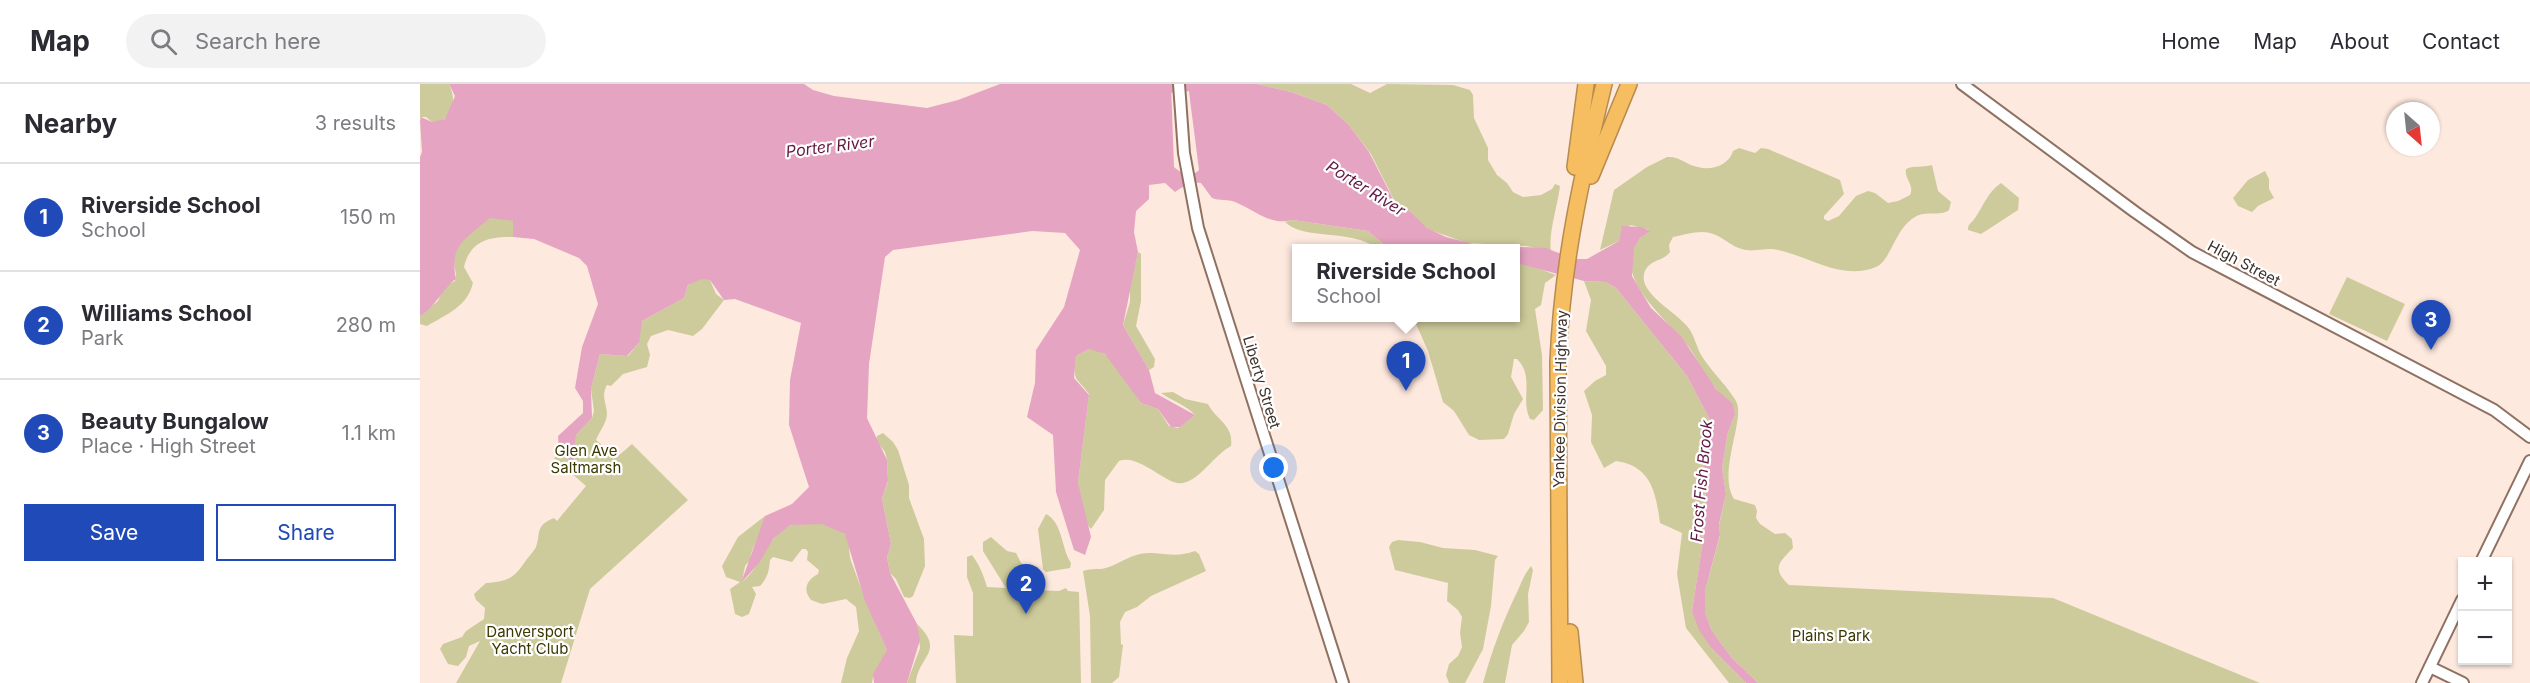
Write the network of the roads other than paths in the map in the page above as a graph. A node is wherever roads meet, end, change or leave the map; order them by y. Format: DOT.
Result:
graph roads {
  1 [pos="1179,84"];
  2 [pos="1586,84"];
  3 [pos="1604,84"];
  4 [pos="1613,84"];
  5 [pos="1629,84"];
  6 [pos="1962,84"];
  7 [pos="1591,176"];
  8 [pos="1572,223"];
  9 [pos="1573,245"];
  10 [pos="1567,286"];
  11 [pos="2530,437"];
  12 [pos="2530,461"];
  13 [pos="2483,557"];
  14 [pos="1559,584"];
  15 [pos="2458,610"];
  16 [pos="1570,632"];
  17 [pos="2430,667"];
  18 [pos="1343,683"];
  19 [pos="1555,683"];
  20 [pos="1560,683"];
  21 [pos="1570,683"];
  22 [pos="1575,683"];
  23 [pos="2422,683"];
  24 [pos="2463,683"];
  1 -- 18 [label="main road, Liberty Street"];
  2 -- 8 [label="highway"];
  3 -- 8 [label="highway, Yankee Division Highway"];
  4 -- 7 [label="highway, Yankee Division Highway"];
  5 -- 7 [label="highway"];
  6 -- 11 [label="main road, High Street"];
  7 -- 9 [label="highway, Yankee Division Highway"];
  8 -- 9 [label="highway, Yankee Division Highway"];
  9 -- 10 [label="highway, Yankee Division Highway"];
  10 -- 14 [label="highway, Yankee Division Highway"];
  10 -- 16 [label="highway, Yankee Division Highway"];
  12 -- 13 [label="main road"];
  14 -- 19 [label="highway"];
  14 -- 20 [label="highway, Yankee Division Highway"];
  15 -- 17 [label="main road"];
  16 -- 21 [label="highway, Yankee Division Highway"];
  16 -- 22 [label="highway"];
  17 -- 23 [label="main road"];
  17 -- 24 [label="main road"];
}
